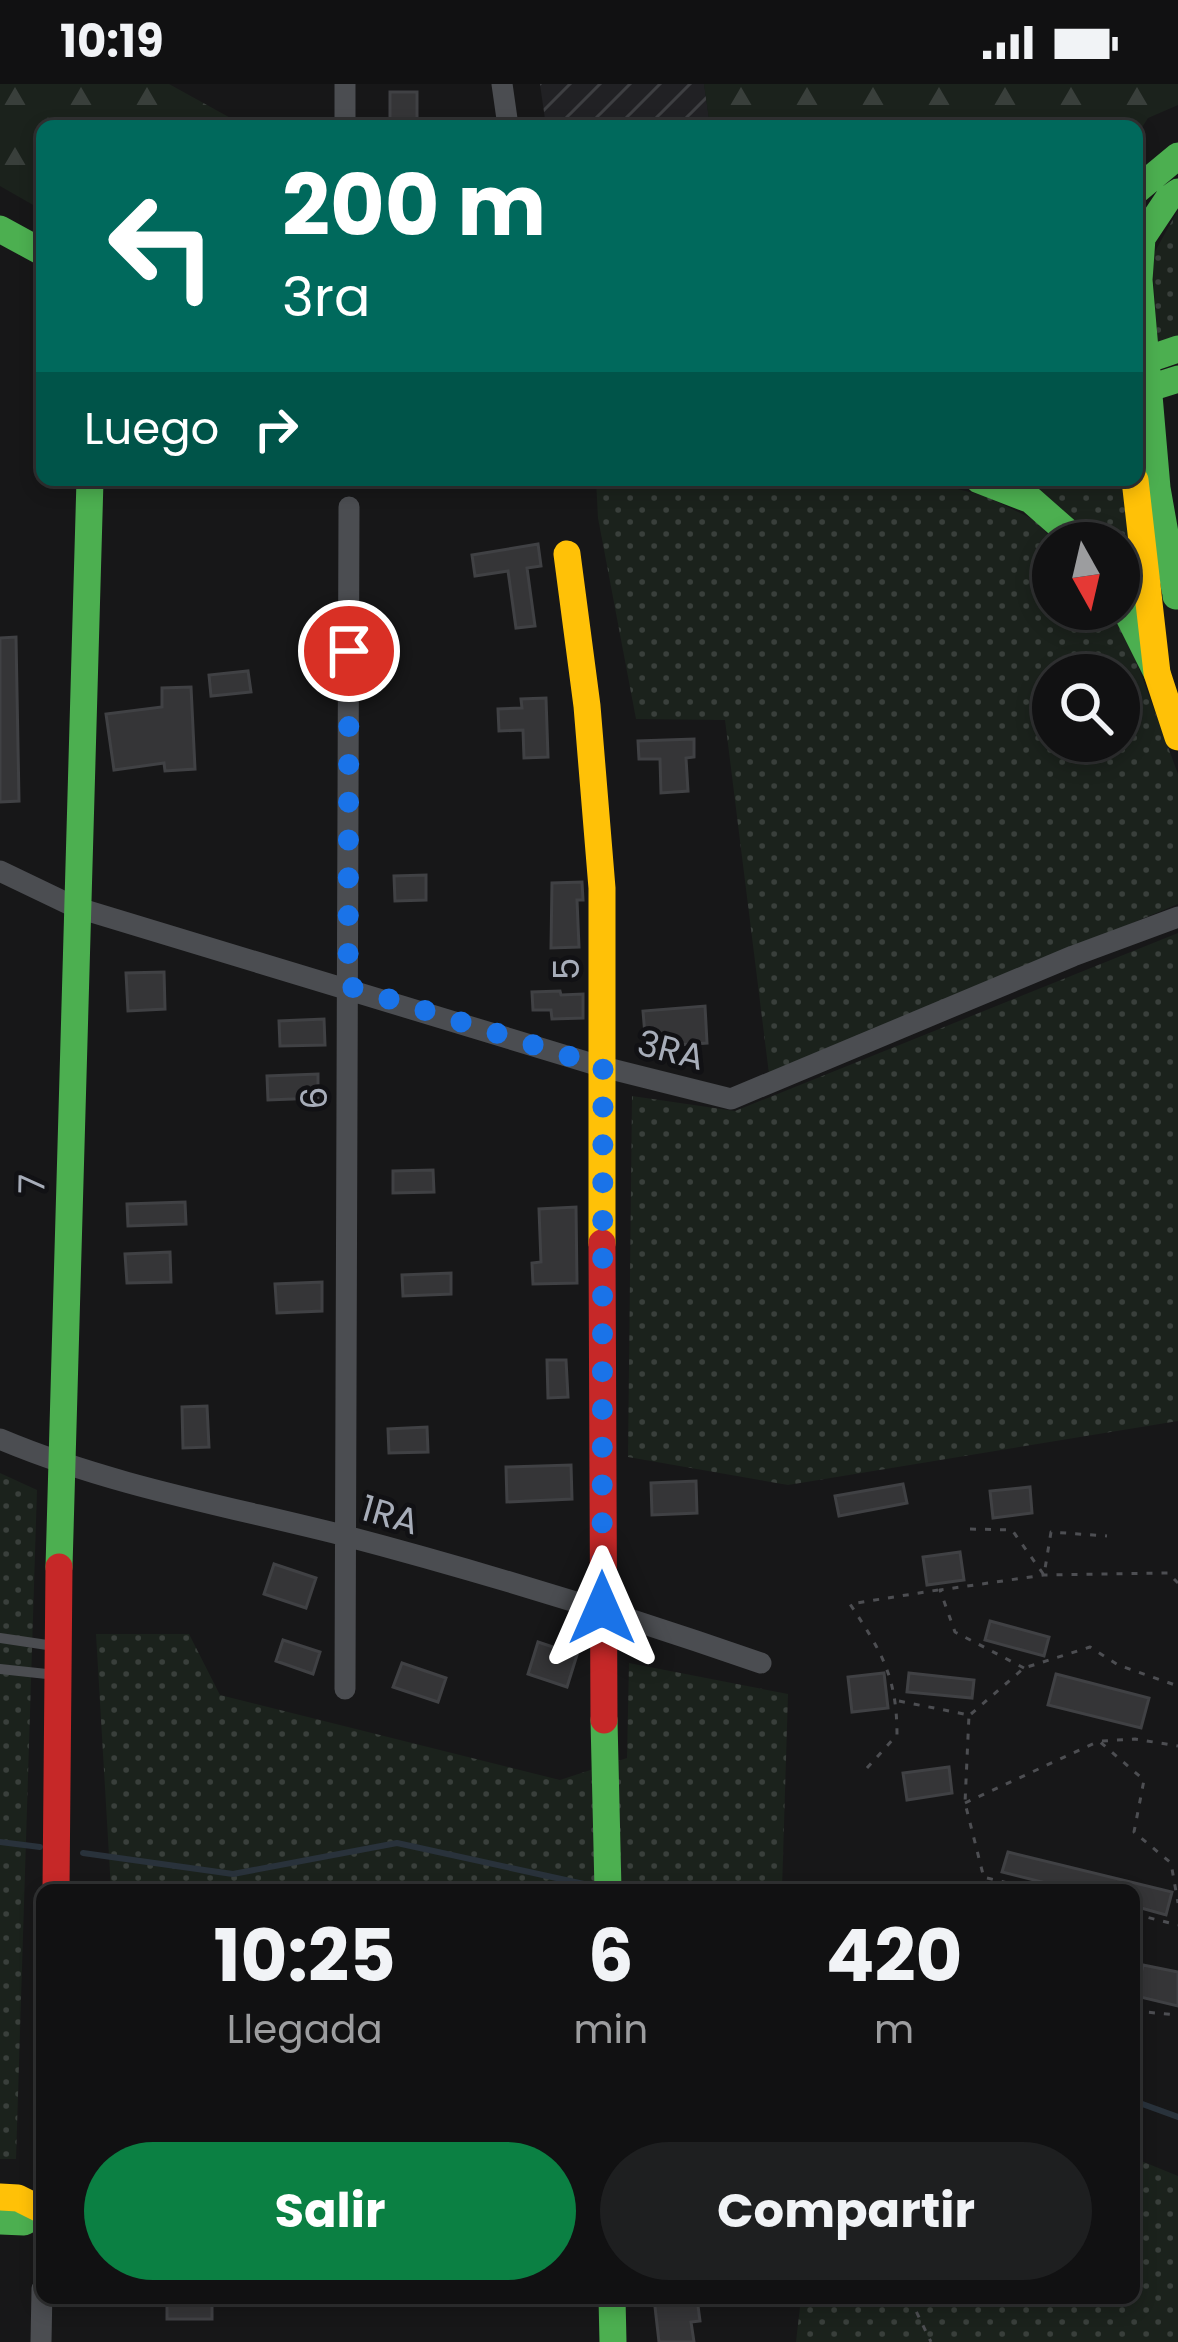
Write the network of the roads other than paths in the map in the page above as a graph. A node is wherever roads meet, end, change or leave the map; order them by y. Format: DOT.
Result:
graph roads {
  1 [pos="345,84"];
  2 [pos="502,84"];
  3 [pos="345,120"];
  4 [pos="507,120"];
  5 [pos="1178,156"];
  6 [pos="1143,185"];
  7 [pos="1178,192"];
  8 [pos="0,229"];
  9 [pos="1143,236"];
  10 [pos="36,249"];
  11 [pos="1143,329"];
  12 [pos="1143,363"];
  13 [pos="1173,365"];
  14 [pos="1143,388"];
  15 [pos="90,486"];
  16 [pos="994,486"];
  17 [pos="1136,486"];
  18 [pos="349,507"];
  19 [pos="1055,522"];
  20 [pos="567,554"];
  21 [pos="1177,591"];
  22 [pos="1136,630"];
  23 [pos="1157,673"];
  24 [pos="1178,737"];
  25 [pos="0,871"];
  26 [pos="75,907"];
  27 [pos="1178,916"];
  28 [pos="348,986"];
  29 [pos="603,1067"];
  30 [pos="0,1439"];
  31 [pos="62,1465"];
  32 [pos="346,1536"];
  33 [pos="602,1608"];
  34 [pos="0,1638"];
  35 [pos="57,1646"];
  36 [pos="761,1663"];
  37 [pos="0,1669"];
  38 [pos="57,1675"];
  39 [pos="345,1689"];
  40 [pos="56,1884"];
  41 [pos="608,1884"];
  42 [pos="0,2197"];
  43 [pos="36,2208"];
  44 [pos="36,2215"];
  45 [pos="0,2221"];
  46 [pos="42,2304"];
  47 [pos="612,2304"];
  48 [pos="41,2342"];
  49 [pos="613,2342"];
  1 -- 3 [label="street"];
  2 -- 4 [label="street"];
  5 -- 6 [label="main road"];
  7 -- 9 [label="main road"];
  8 -- 10 [label="main road"];
  11 -- 21 [label="main road"];
  12 -- 13 [label="main road"];
  13 -- 14 [label="main road"];
  15 -- 26 [label="main road, 7"];
  16 -- 19 [label="main road"];
  17 -- 23 [label="main road"];
  18 -- 28 [label="street, 6"];
  20 -- 29 [label="main road, 5"];
  22 -- 23 [label="main road"];
  23 -- 24 [label="main road"];
  25 -- 26 [label="street, 3RA"];
  26 -- 28 [label="street, 3RA"];
  26 -- 31 [label="main road, 7"];
  27 -- 29 [label="street, 3RA"];
  28 -- 29 [label="street, 3RA"];
  28 -- 32 [label="street, 6"];
  29 -- 33 [label="main road, 5"];
  30 -- 31 [label="street, 1RA"];
  31 -- 32 [label="street, 1RA"];
  31 -- 35 [label="main road, 7"];
  32 -- 33 [label="street, 1RA"];
  32 -- 39 [label="street, 6"];
  33 -- 36 [label="street, 1RA"];
  33 -- 41 [label="main road, 5"];
  34 -- 35 [label="lane"];
  35 -- 38 [label="main road, 7"];
  37 -- 38 [label="lane"];
  38 -- 40 [label="main road, 7"];
  42 -- 43 [label="main road"];
  44 -- 45 [label="main road"];
  46 -- 48 [label="street"];
  47 -- 49 [label="main road"];
}
